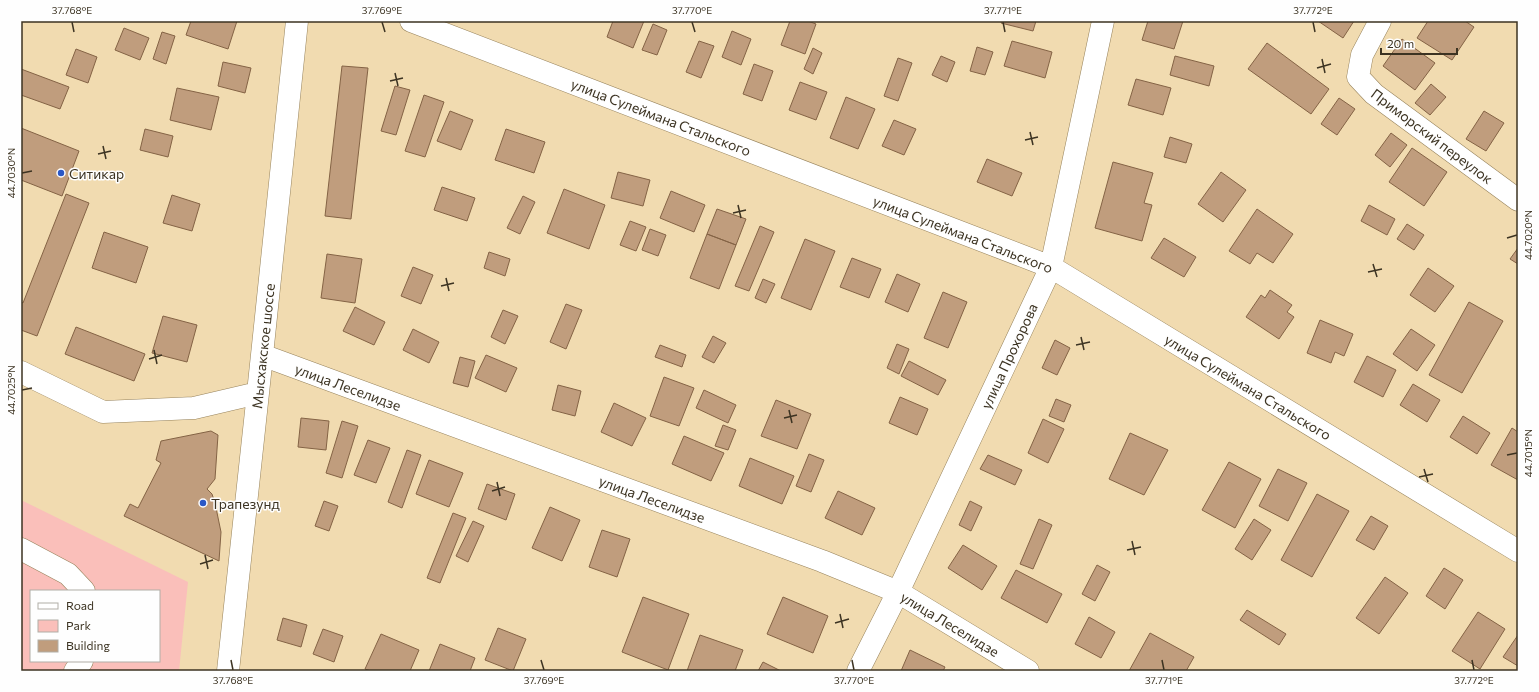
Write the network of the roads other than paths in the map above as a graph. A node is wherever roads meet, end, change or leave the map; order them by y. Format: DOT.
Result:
graph roads {
  1 [pos="297,21"];
  2 [pos="411,21"];
  3 [pos="1103,21"];
  4 [pos="1380,21"];
  5 [pos="1518,200"];
  6 [pos="1051,267"];
  7 [pos="262,355"];
  8 [pos="21,372"];
  9 [pos="258,393"];
  10 [pos="21,549"];
  11 [pos="1518,551"];
  12 [pos="83,590"];
  13 [pos="898,592"];
  14 [pos="81,662"];
  15 [pos="230,670"];
  16 [pos="75,671"];
  17 [pos="858,671"];
  18 [pos="1028,671"];
  1 -- 7 [label="street, Мысхакское шоссе"];
  2 -- 6 [label="street, улица Сулеймана Стальского"];
  3 -- 6 [label="street, улица Прохорова"];
  4 -- 5 [label="street, Приморский переулок"];
  6 -- 11 [label="street, улица Сулеймана Стальского"];
  6 -- 13 [label="street, улица Прохорова"];
  7 -- 9 [label="street, Мысхакское шоссе"];
  7 -- 13 [label="street, улица Леселидзе"];
  8 -- 9 [label="street"];
  9 -- 15 [label="street, Мысхакское шоссе"];
  10 -- 12 [label="street"];
  13 -- 17 [label="street, улица Прохорова"];
  13 -- 18 [label="street, улица Леселидзе"];
  14 -- 16 [label="street"];
}
